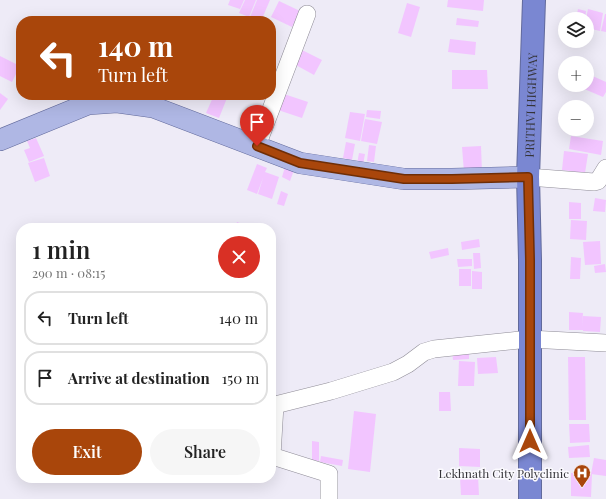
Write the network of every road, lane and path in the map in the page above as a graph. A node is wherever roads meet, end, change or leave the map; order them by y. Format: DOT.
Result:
graph roads {
  1 [pos="534,0"];
  2 [pos="307,14"];
  3 [pos="276,96"];
  4 [pos="274,100"];
  5 [pos="0,140"];
  6 [pos="257,146"];
  7 [pos="606,168"];
  8 [pos="528,177"];
  9 [pos="529,339"];
  10 [pos="606,343"];
  11 [pos="276,403"];
  12 [pos="276,457"];
  13 [pos="329,499"];
  14 [pos="530,499"];
  1 -- 8 [label="highway, PRITHVI HIGHWAY"];
  2 -- 3 [label="street"];
  4 -- 6 [label="street"];
  5 -- 6 [label="main road"];
  6 -- 8 [label="main road"];
  7 -- 8 [label="street"];
  8 -- 9 [label="highway, PRITHVI HIGHWAY"];
  9 -- 10 [label="street"];
  9 -- 11 [label="street"];
  9 -- 14 [label="highway, PRITHVI HIGHWAY"];
  12 -- 13 [label="street"];
}
